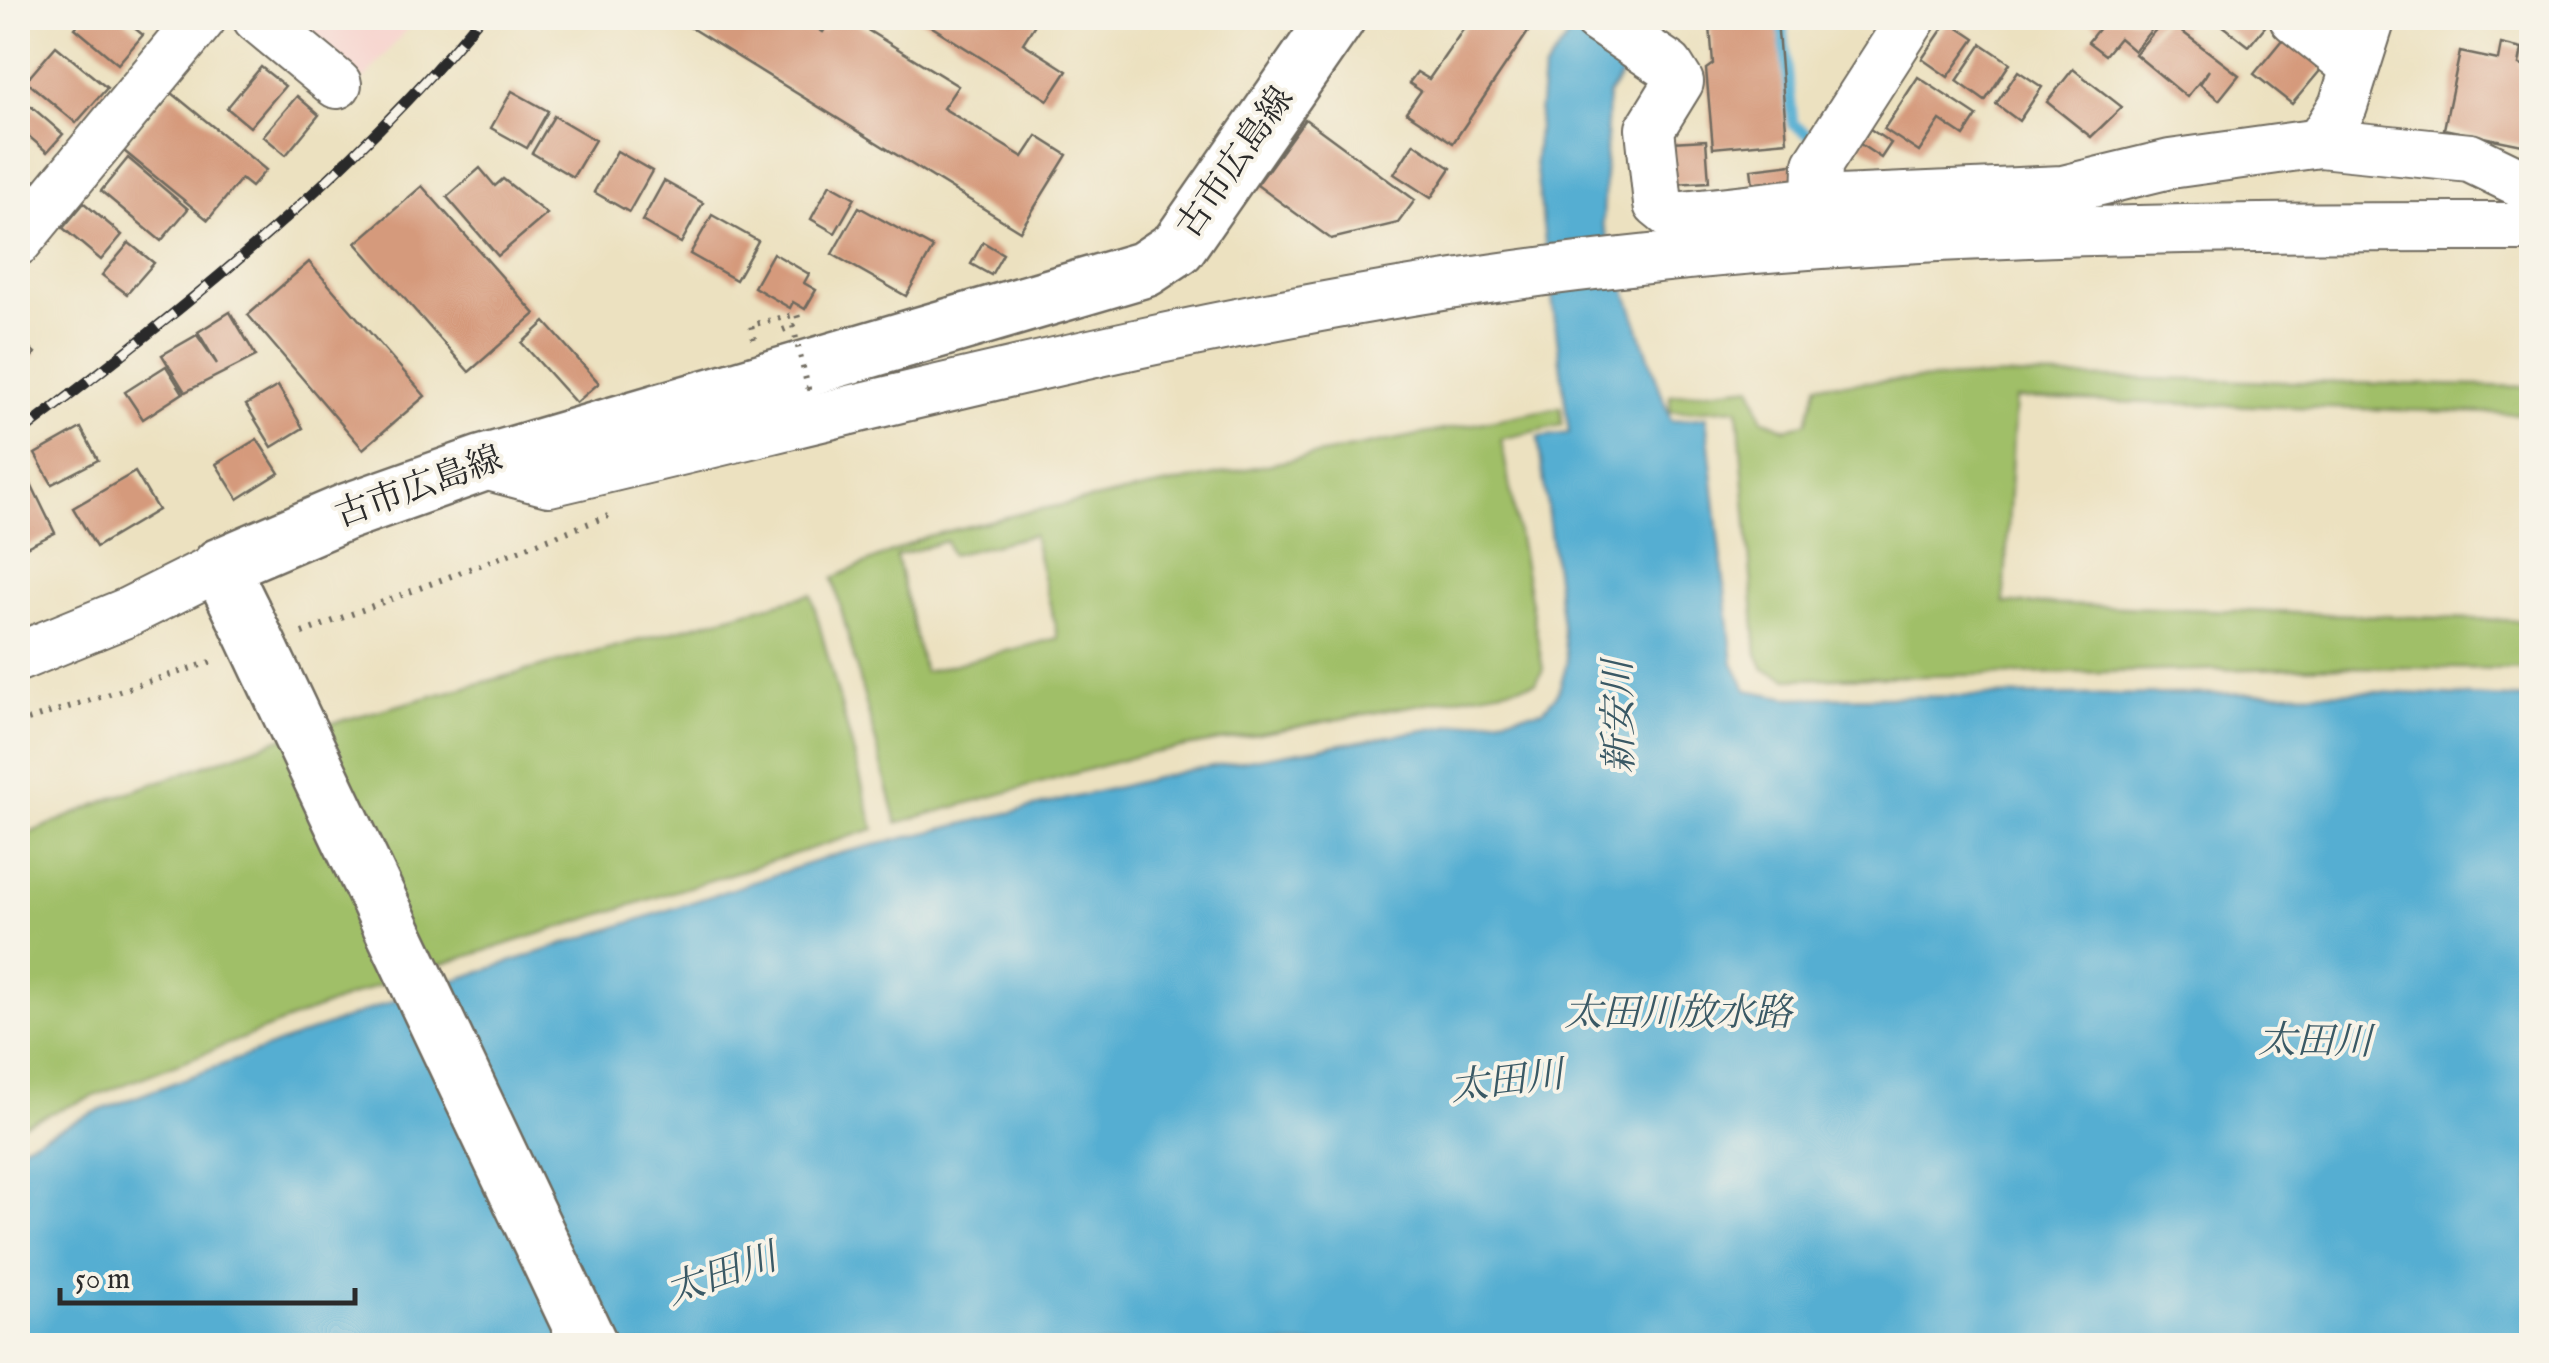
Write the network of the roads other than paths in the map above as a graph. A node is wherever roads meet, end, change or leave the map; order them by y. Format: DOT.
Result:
graph roads {
  1 [pos="202,18"];
  2 [pos="257,18"];
  3 [pos="1337,18"];
  4 [pos="1597,18"];
  5 [pos="1912,18"];
  6 [pos="2294,18"];
  7 [pos="2370,18"];
  8 [pos="2354,66"];
  9 [pos="337,84"];
  10 [pos="2320,143"];
  11 [pos="2532,188"];
  12 [pos="1816,201"];
  13 [pos="2532,227"];
  14 [pos="18,241"];
  15 [pos="481,464"];
  16 [pos="244,618"];
  17 [pos="18,622"];
  18 [pos="18,657"];
  19 [pos="590,1346"];
  1 -- 14 [label="street"];
  2 -- 9 [label="street"];
  3 -- 15 [label="main road, 古市広島線"];
  4 -- 12 [label="street"];
  5 -- 12 [label="street"];
  6 -- 8 [label="street"];
  7 -- 8 [label="street"];
  8 -- 10 [label="street"];
  10 -- 11 [label="street"];
  10 -- 12 [label="street"];
  13 -- 15 [label="street"];
  15 -- 16 [label="main road, 古市広島線"];
  16 -- 17 [label="street"];
  16 -- 18 [label="street"];
  16 -- 19 [label="main road, bridge"];
}
